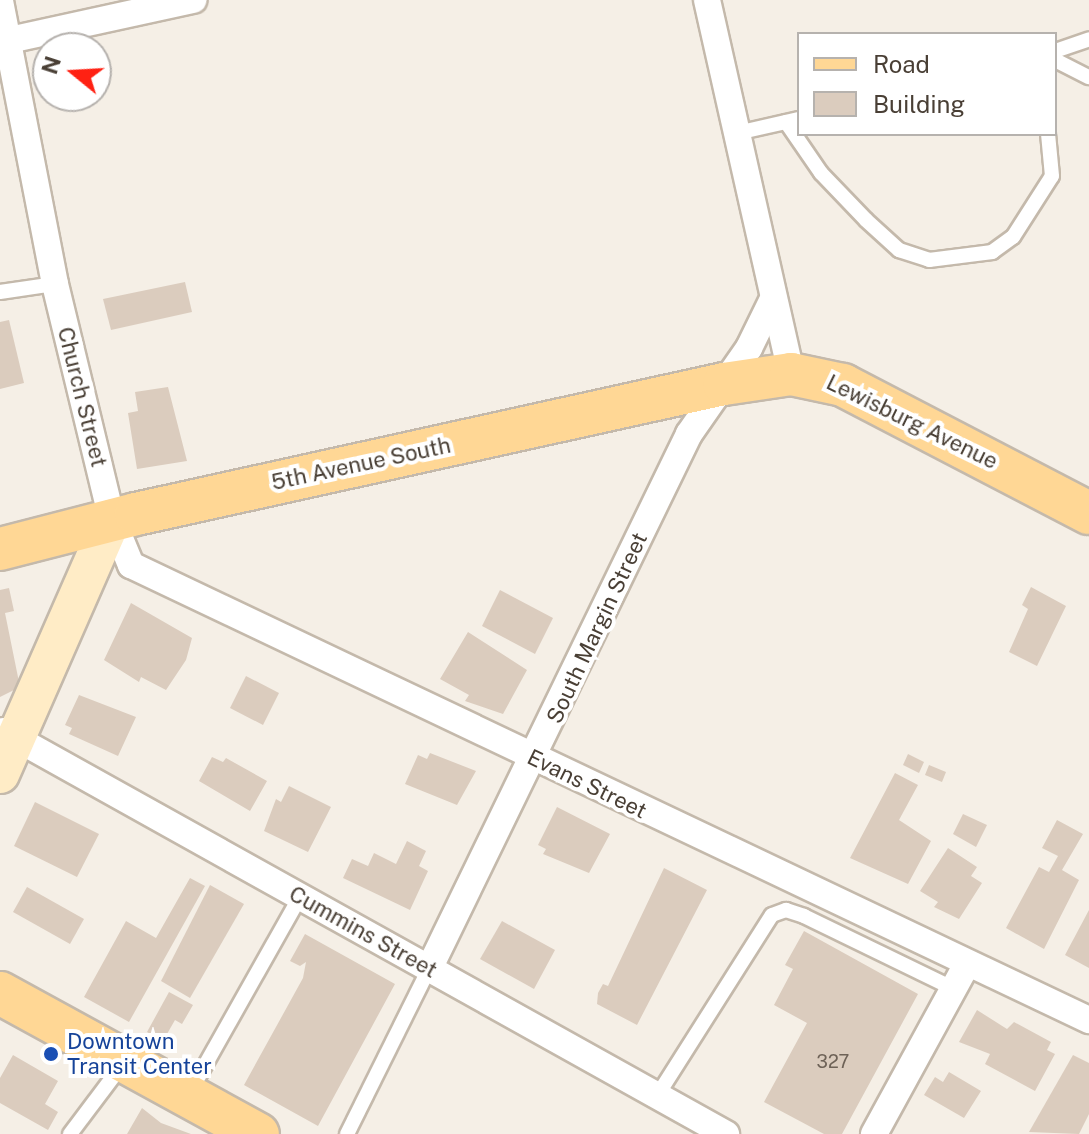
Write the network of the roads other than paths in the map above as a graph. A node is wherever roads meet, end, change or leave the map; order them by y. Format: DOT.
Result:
graph roads {
  1 [pos="193,0"];
  2 [pos="707,0"];
  3 [pos="0,1"];
  4 [pos="1089,39"];
  5 [pos="4,42"];
  6 [pos="1057,50"];
  7 [pos="1057,61"];
  8 [pos="1089,77"];
  9 [pos="793,121"];
  10 [pos="737,133"];
  11 [pos="801,136"];
  12 [pos="1048,136"];
  13 [pos="55,284"];
  14 [pos="0,292"];
  15 [pos="772,301"];
  16 [pos="791,374"];
  17 [pos="724,384"];
  18 [pos="1089,513"];
  19 [pos="112,519"];
  20 [pos="0,549"];
  21 [pos="9,734"];
  22 [pos="534,759"];
  23 [pos="0,774"];
  24 [pos="300,897"];
  25 [pos="429,969"];
  26 [pos="959,977"];
  27 [pos="0,993"];
  28 [pos="1089,1020"];
  29 [pos="125,1062"];
  30 [pos="188,1096"];
  31 [pos="657,1096"];
  32 [pos="70,1134"];
  33 [pos="258,1134"];
  34 [pos="347,1134"];
  35 [pos="726,1134"];
  36 [pos="874,1134"];
  1 -- 5 [label="street"];
  2 -- 10 [label="street"];
  3 -- 5 [label="street, Church Street"];
  4 -- 6 [label="lane"];
  5 -- 13 [label="street, Church Street"];
  7 -- 8 [label="lane"];
  9 -- 10 [label="lane"];
  10 -- 15 [label="street"];
  11 -- 12 [label="lane"];
  13 -- 14 [label="lane"];
  13 -- 19 [label="street, Church Street"];
  15 -- 16 [label="street"];
  15 -- 17 [label="street, South Margin Street"];
  16 -- 17 [label="main road, Lewisburg Avenue"];
  16 -- 18 [label="main road, Lewisburg Avenue"];
  17 -- 19 [label="main road, 5th Avenue South"];
  17 -- 22 [label="street, South Margin Street"];
  19 -- 20 [label="main road, 5th Avenue South"];
  19 -- 21 [label="main road"];
  19 -- 22 [label="street, Evans Street"];
  21 -- 23 [label="main road"];
  21 -- 24 [label="street, Cummins Street"];
  22 -- 25 [label="street, South Margin Street"];
  22 -- 26 [label="street, Evans Street"];
  24 -- 25 [label="street, Cummins Street"];
  24 -- 30 [label="lane"];
  25 -- 31 [label="street, Cummins Street"];
  25 -- 34 [label="lane, South Margin Street"];
  26 -- 28 [label="street, Evans Street"];
  26 -- 31 [label="lane"];
  26 -- 36 [label="street"];
  27 -- 29 [label="main road"];
  29 -- 30 [label="main road"];
  29 -- 32 [label="lane"];
  30 -- 33 [label="main road"];
  31 -- 35 [label="street, Cummins Street"];
}
